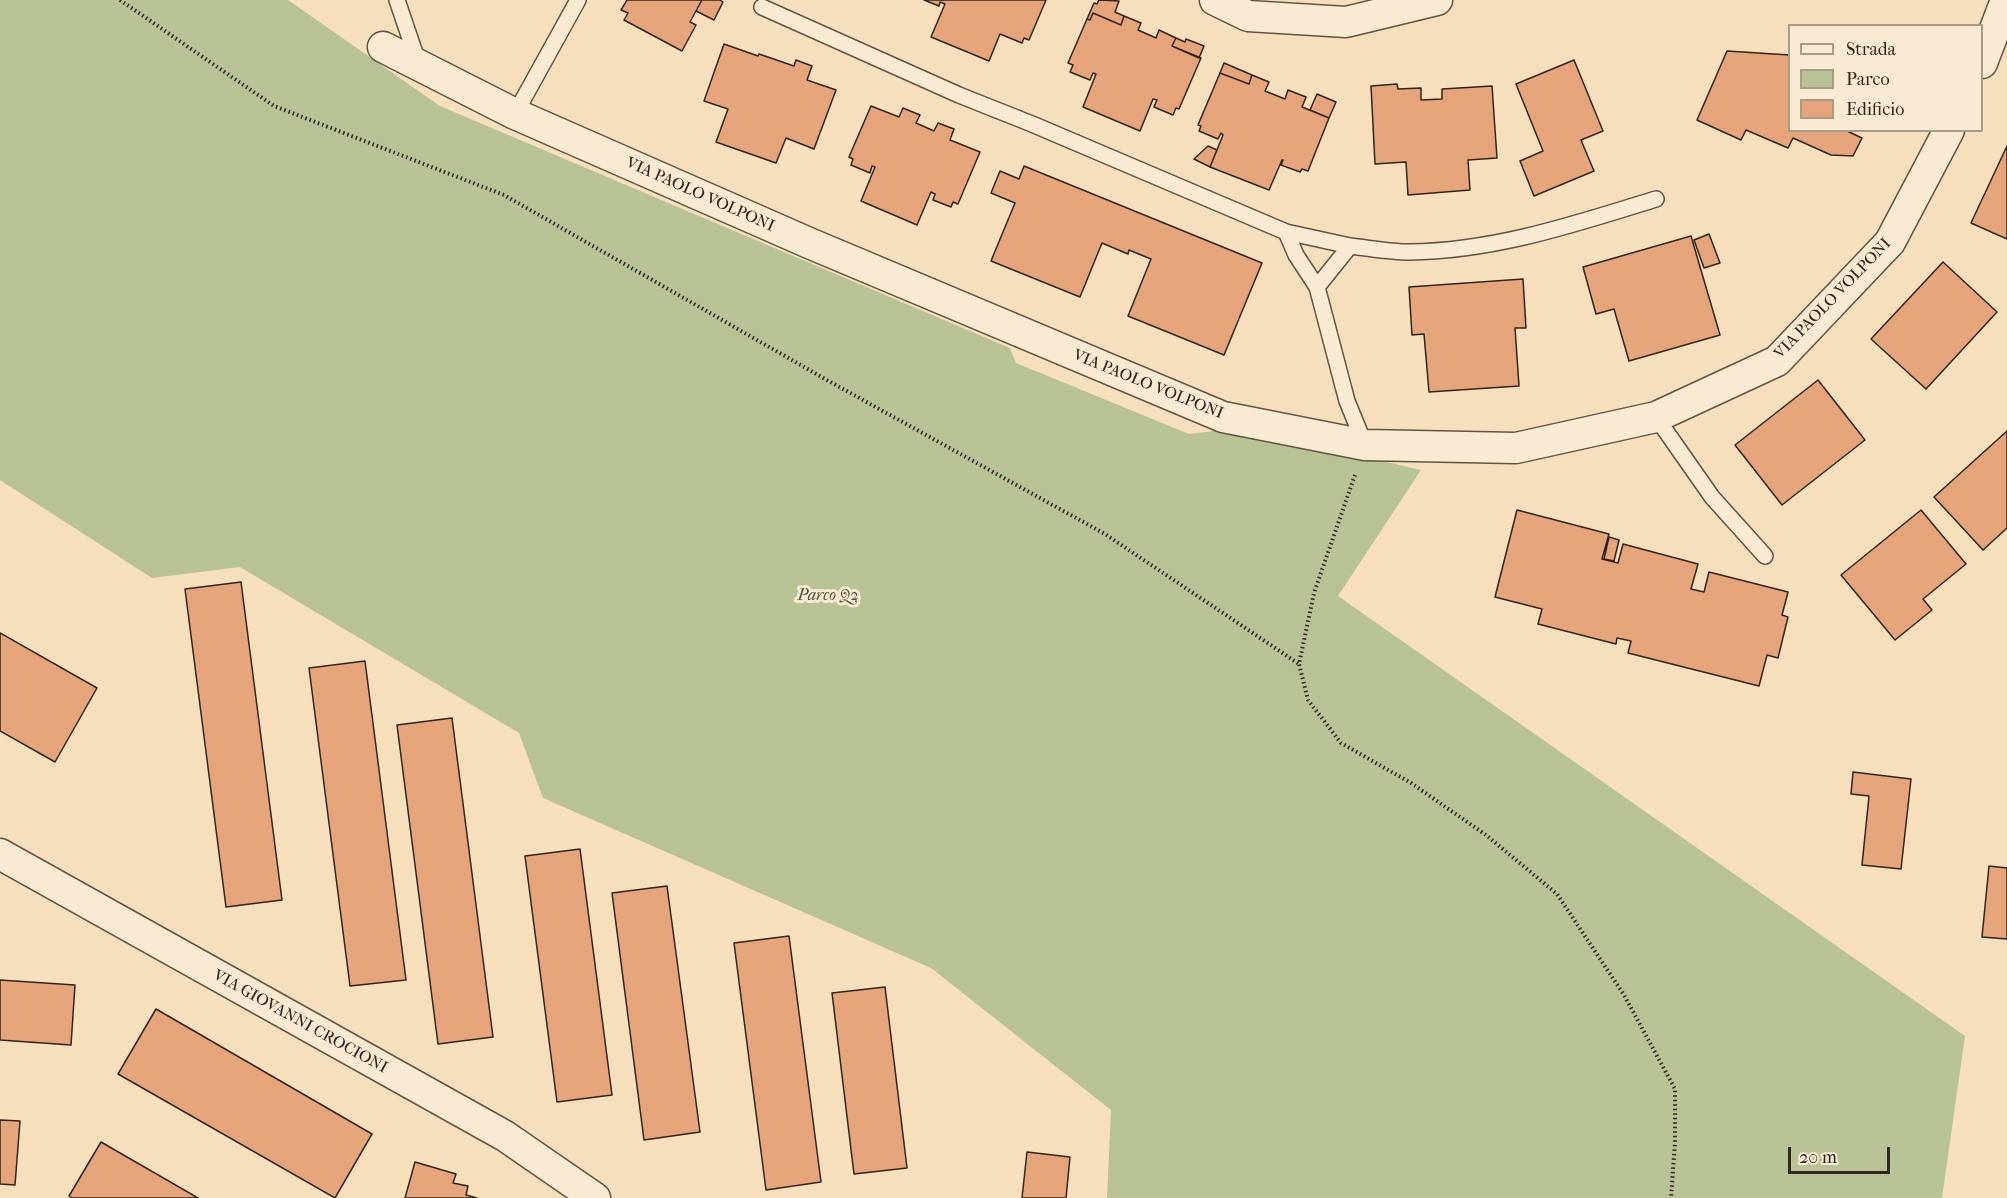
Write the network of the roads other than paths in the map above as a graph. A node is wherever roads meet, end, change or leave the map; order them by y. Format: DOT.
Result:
graph roads {
  1 [pos="397,0"];
  2 [pos="578,0"];
  3 [pos="1215,0"];
  4 [pos="1437,0"];
  5 [pos="2006,0"];
  6 [pos="762,8"];
  7 [pos="383,46"];
  8 [pos="1983,60"];
  9 [pos="419,65"];
  10 [pos="515,114"];
  11 [pos="1948,132"];
  12 [pos="1656,199"];
  13 [pos="1286,232"];
  14 [pos="1350,246"];
  15 [pos="1317,287"];
  16 [pos="1656,417"];
  17 [pos="1365,445"];
  18 [pos="1765,556"];
  19 [pos="0,854"];
  20 [pos="595,1198"];
  1 -- 9 [label="lane"];
  2 -- 10 [label="lane"];
  3 -- 4 [label="street"];
  5 -- 8 [label="street"];
  6 -- 13 [label="lane"];
  7 -- 9 [label="street, VIA PAOLO VOLPONI"];
  9 -- 10 [label="street, VIA PAOLO VOLPONI"];
  10 -- 17 [label="street, VIA PAOLO VOLPONI"];
  11 -- 16 [label="street, VIA PAOLO VOLPONI"];
  12 -- 14 [label="lane"];
  13 -- 14 [label="lane"];
  13 -- 15 [label="lane"];
  14 -- 15 [label="lane"];
  15 -- 17 [label="lane"];
  16 -- 17 [label="street, VIA PAOLO VOLPONI"];
  16 -- 18 [label="lane"];
  19 -- 20 [label="street, VIA GIOVANNI CROCIONI"];
}
